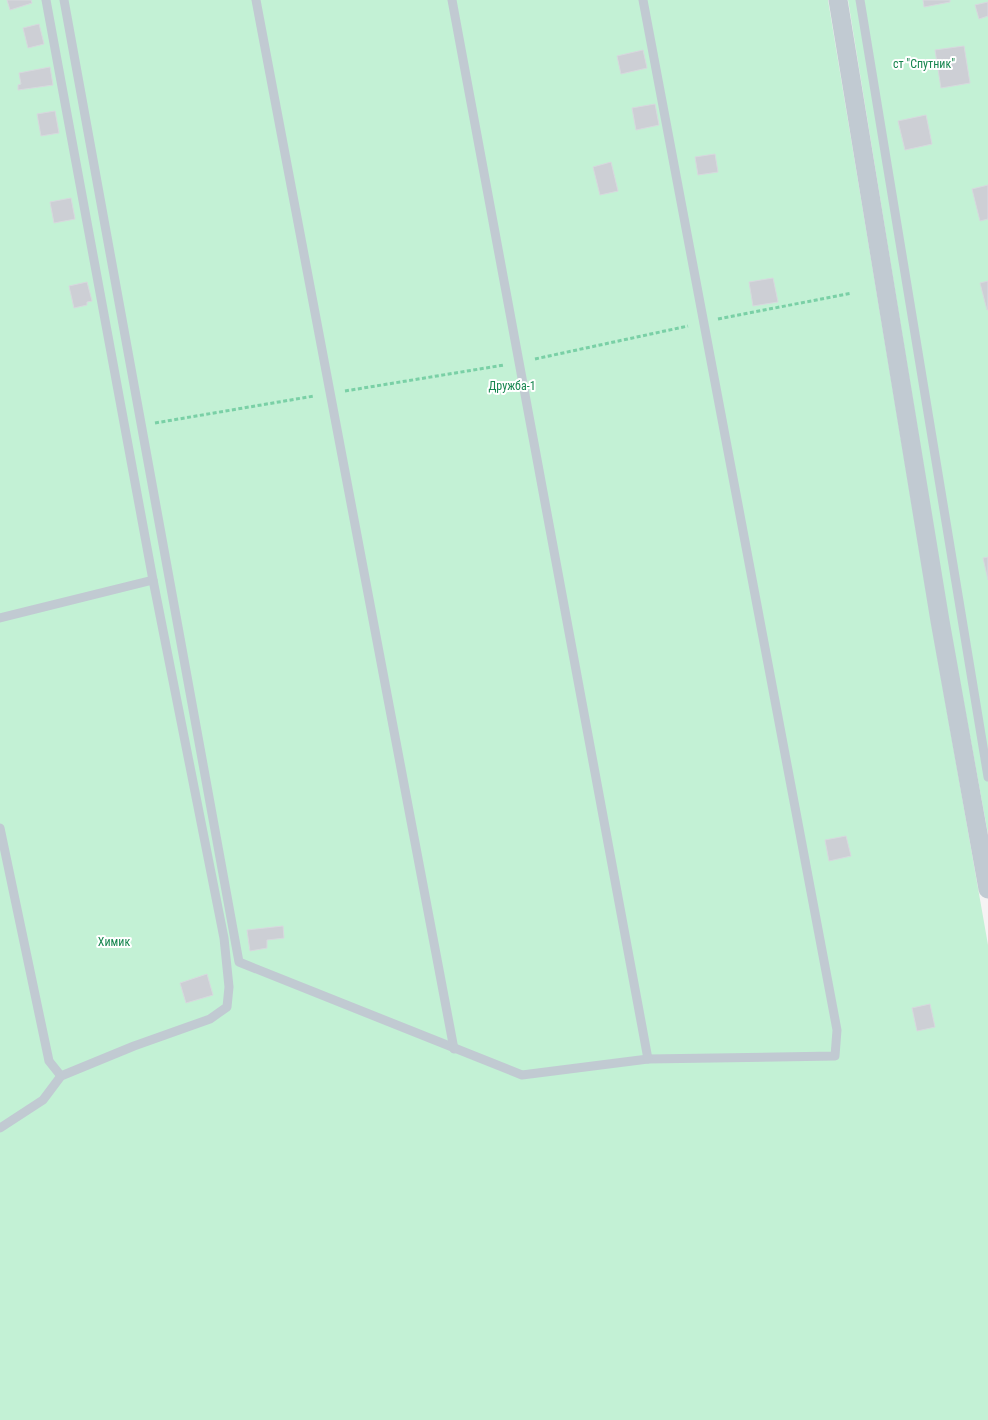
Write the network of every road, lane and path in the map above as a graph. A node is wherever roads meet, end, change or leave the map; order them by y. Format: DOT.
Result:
graph roads {
  1 [pos="46,0"];
  2 [pos="64,0"];
  3 [pos="256,0"];
  4 [pos="452,0"];
  5 [pos="643,0"];
  6 [pos="838,0"];
  7 [pos="860,0"];
  8 [pos="852,293"];
  9 [pos="704,322"];
  10 [pos="519,363"];
  11 [pos="330,393"];
  12 [pos="142,425"];
  13 [pos="153,580"];
  14 [pos="0,618"];
  15 [pos="988,777"];
  16 [pos="0,828"];
  17 [pos="988,889"];
  18 [pos="454,1049"];
  19 [pos="648,1059"];
  20 [pos="61,1076"];
  21 [pos="0,1128"];
  1 -- 13 [label="lane"];
  2 -- 12 [label="lane"];
  3 -- 11 [label="lane"];
  4 -- 10 [label="lane"];
  5 -- 9 [label="lane"];
  6 -- 17 [label="street"];
  7 -- 15 [label="lane"];
  8 -- 9 [label="path"];
  9 -- 10 [label="path"];
  9 -- 19 [label="lane"];
  10 -- 11 [label="path"];
  10 -- 19 [label="lane"];
  11 -- 12 [label="path"];
  11 -- 18 [label="lane"];
  12 -- 18 [label="lane"];
  13 -- 14 [label="lane"];
  13 -- 20 [label="lane"];
  16 -- 20 [label="lane"];
  18 -- 19 [label="lane"];
  20 -- 21 [label="lane"];
}
